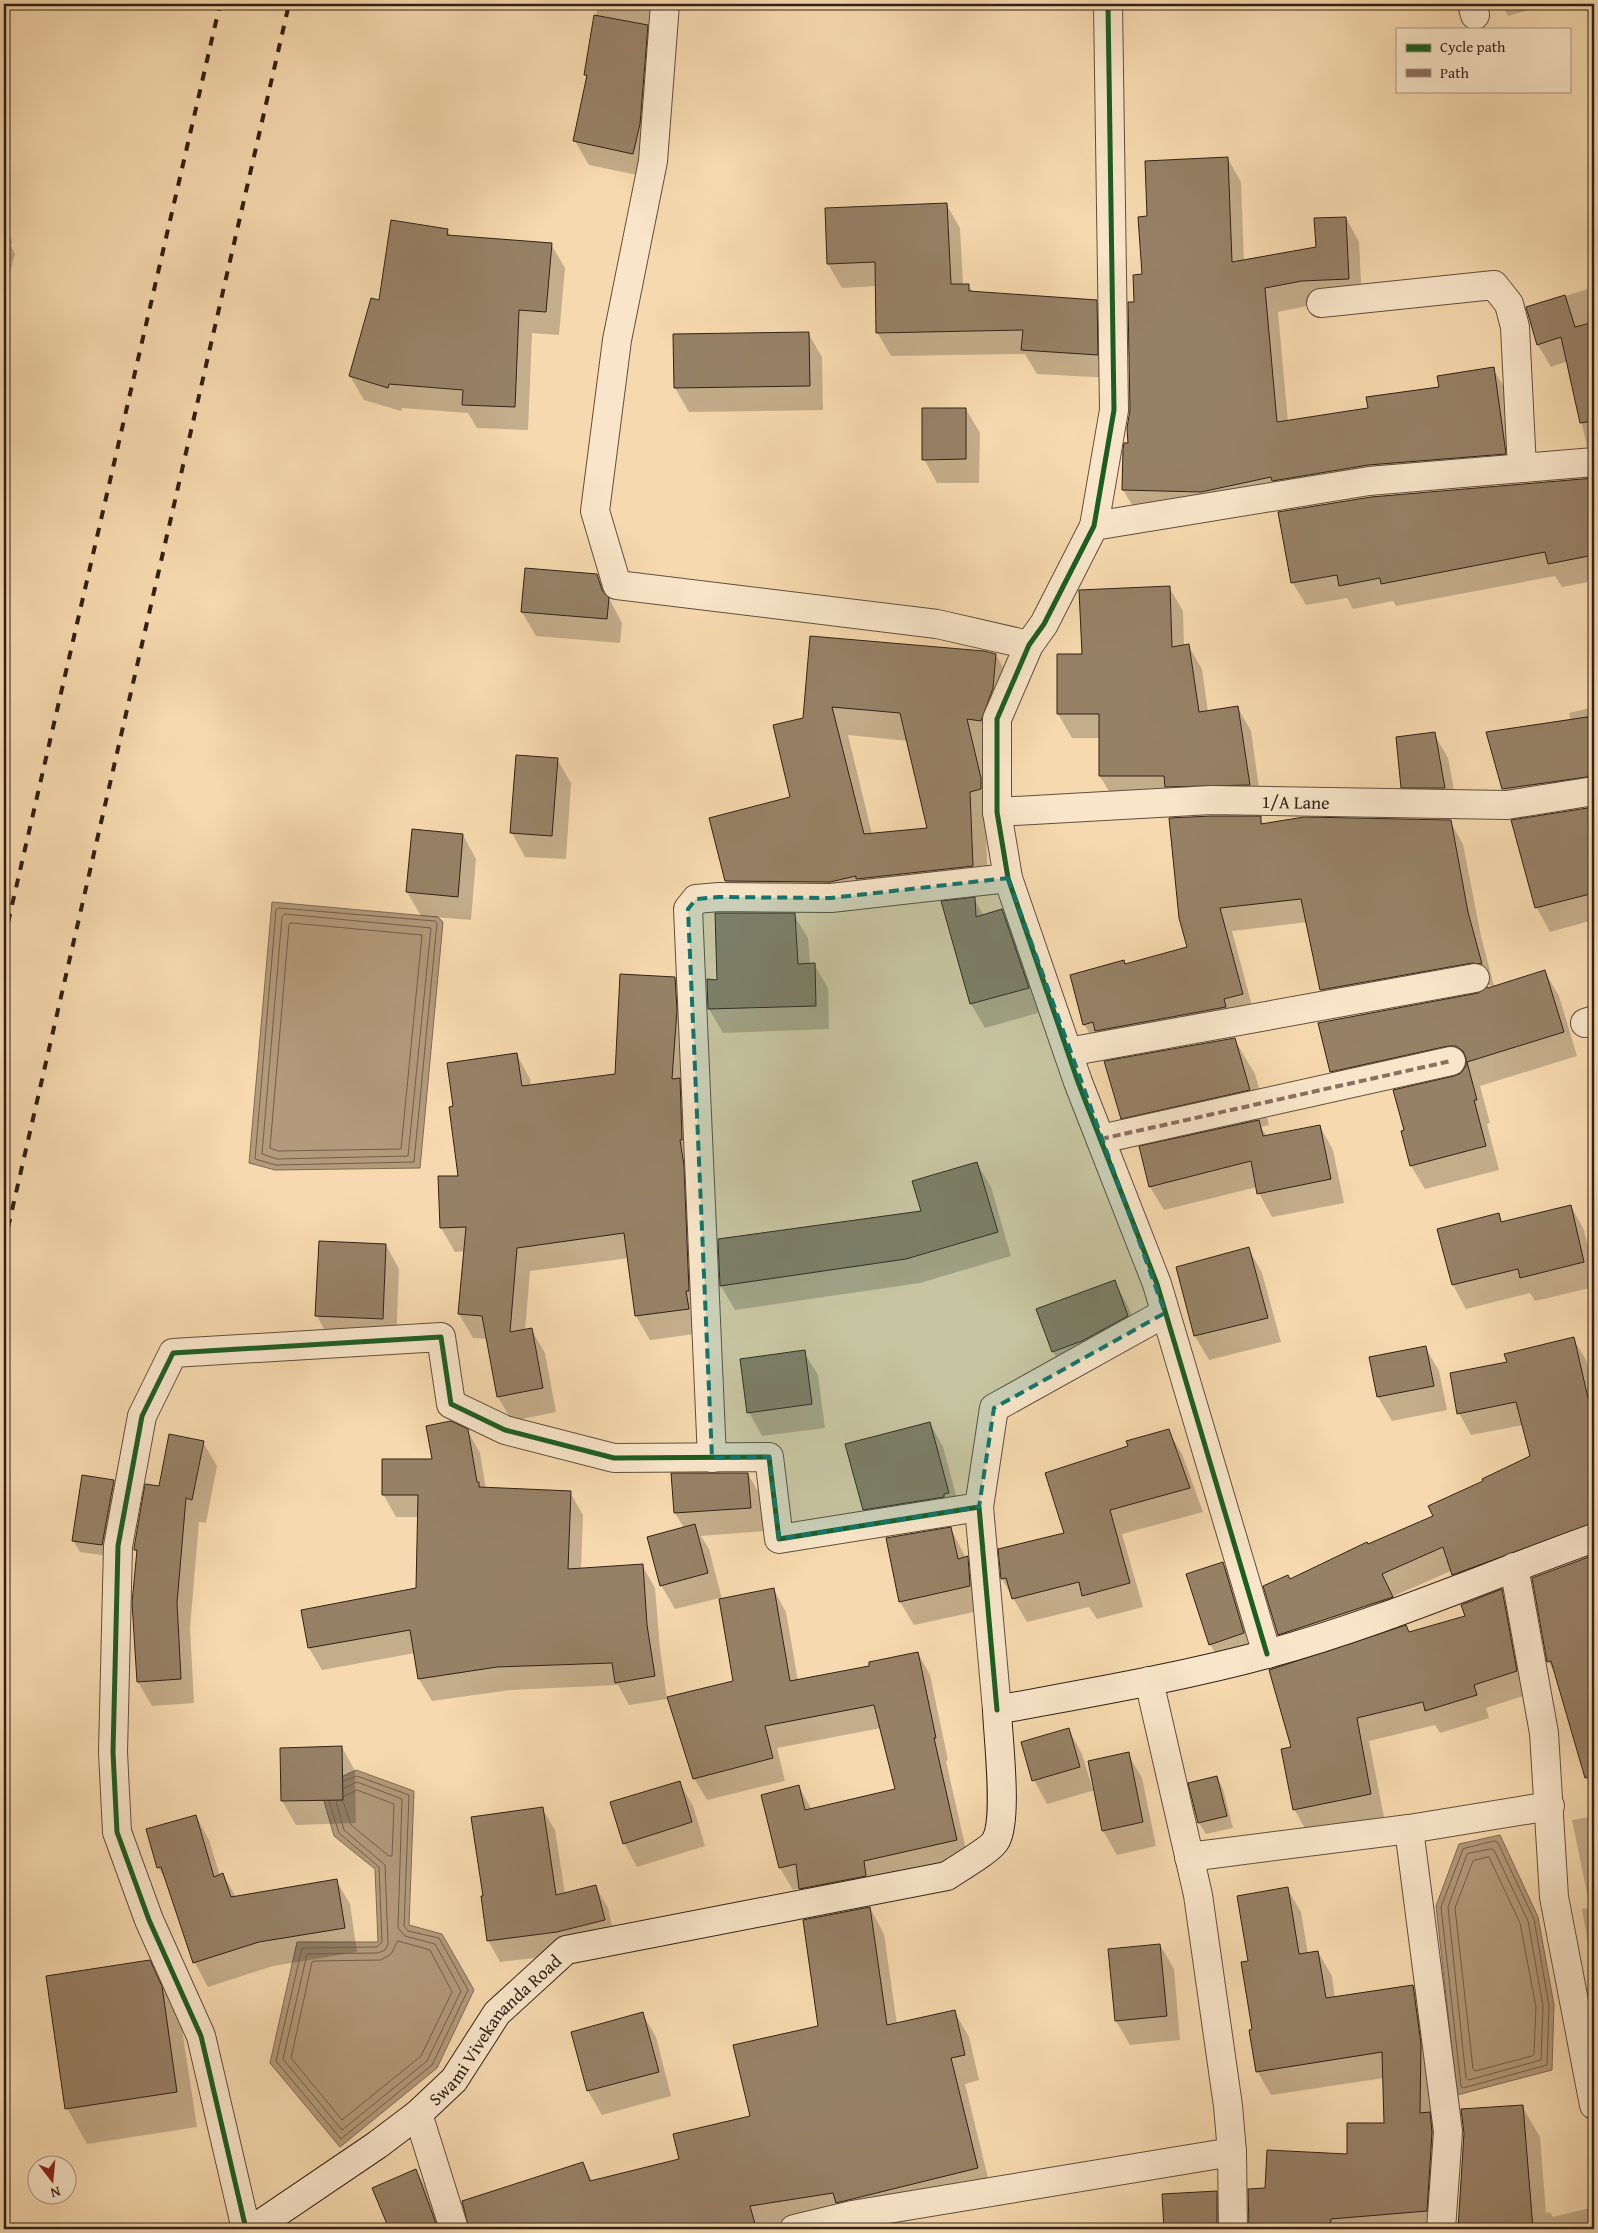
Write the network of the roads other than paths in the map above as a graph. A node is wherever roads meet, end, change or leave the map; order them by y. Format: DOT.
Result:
graph roads {
  1 [pos="665,4"];
  2 [pos="1108,4"];
  3 [pos="1321,303"];
  4 [pos="1594,462"];
  5 [pos="1522,468"];
  6 [pos="1094,526"];
  7 [pos="1029,645"];
  8 [pos="1594,791"];
  9 [pos="997,812"];
  10 [pos="1008,878"];
  11 [pos="1475,978"];
  12 [pos="1068,1052"];
  13 [pos="1451,1061"];
  14 [pos="1101,1139"];
  15 [pos="1165,1312"];
  16 [pos="712,1458"];
  17 [pos="979,1507"];
  18 [pos="1594,1538"];
  19 [pos="1514,1567"];
  20 [pos="1267,1654"];
  21 [pos="1150,1681"];
  22 [pos="997,1710"];
  23 [pos="1550,1806"];
  24 [pos="1409,1829"];
  25 [pos="1189,1857"];
  26 [pos="1594,2105"];
  27 [pos="418,2114"];
  28 [pos="1232,2152"];
  29 [pos="246,2229"];
  30 [pos="253,2229"];
  31 [pos="454,2229"];
  32 [pos="794,2229"];
  33 [pos="1233,2229"];
  34 [pos="1441,2229"];
  1 -- 7 [label="street"];
  2 -- 6 [label="street"];
  3 -- 5 [label="street"];
  4 -- 5 [label="street"];
  5 -- 6 [label="street"];
  6 -- 7 [label="street"];
  7 -- 9 [label="street"];
  8 -- 9 [label="street, 1/A Lane"];
  9 -- 10 [label="street"];
  10 -- 12 [label="street"];
  10 -- 16 [label="street"];
  11 -- 12 [label="street"];
  12 -- 14 [label="street"];
  13 -- 14 [label="street"];
  14 -- 15 [label="street"];
  15 -- 17 [label="street"];
  15 -- 20 [label="street"];
  16 -- 17 [label="street"];
  16 -- 29 [label="street"];
  17 -- 22 [label="street"];
  18 -- 19 [label="street"];
  19 -- 20 [label="street"];
  19 -- 23 [label="street"];
  20 -- 21 [label="street"];
  21 -- 22 [label="street"];
  21 -- 25 [label="street"];
  22 -- 27 [label="street, Swami Vivekananda Road"];
  23 -- 24 [label="street"];
  23 -- 26 [label="street"];
  24 -- 25 [label="street"];
  24 -- 34 [label="street"];
  25 -- 28 [label="street"];
  27 -- 30 [label="street, Swami Vivekananda Road"];
  27 -- 31 [label="street"];
  28 -- 32 [label="street"];
  28 -- 33 [label="street"];
}
